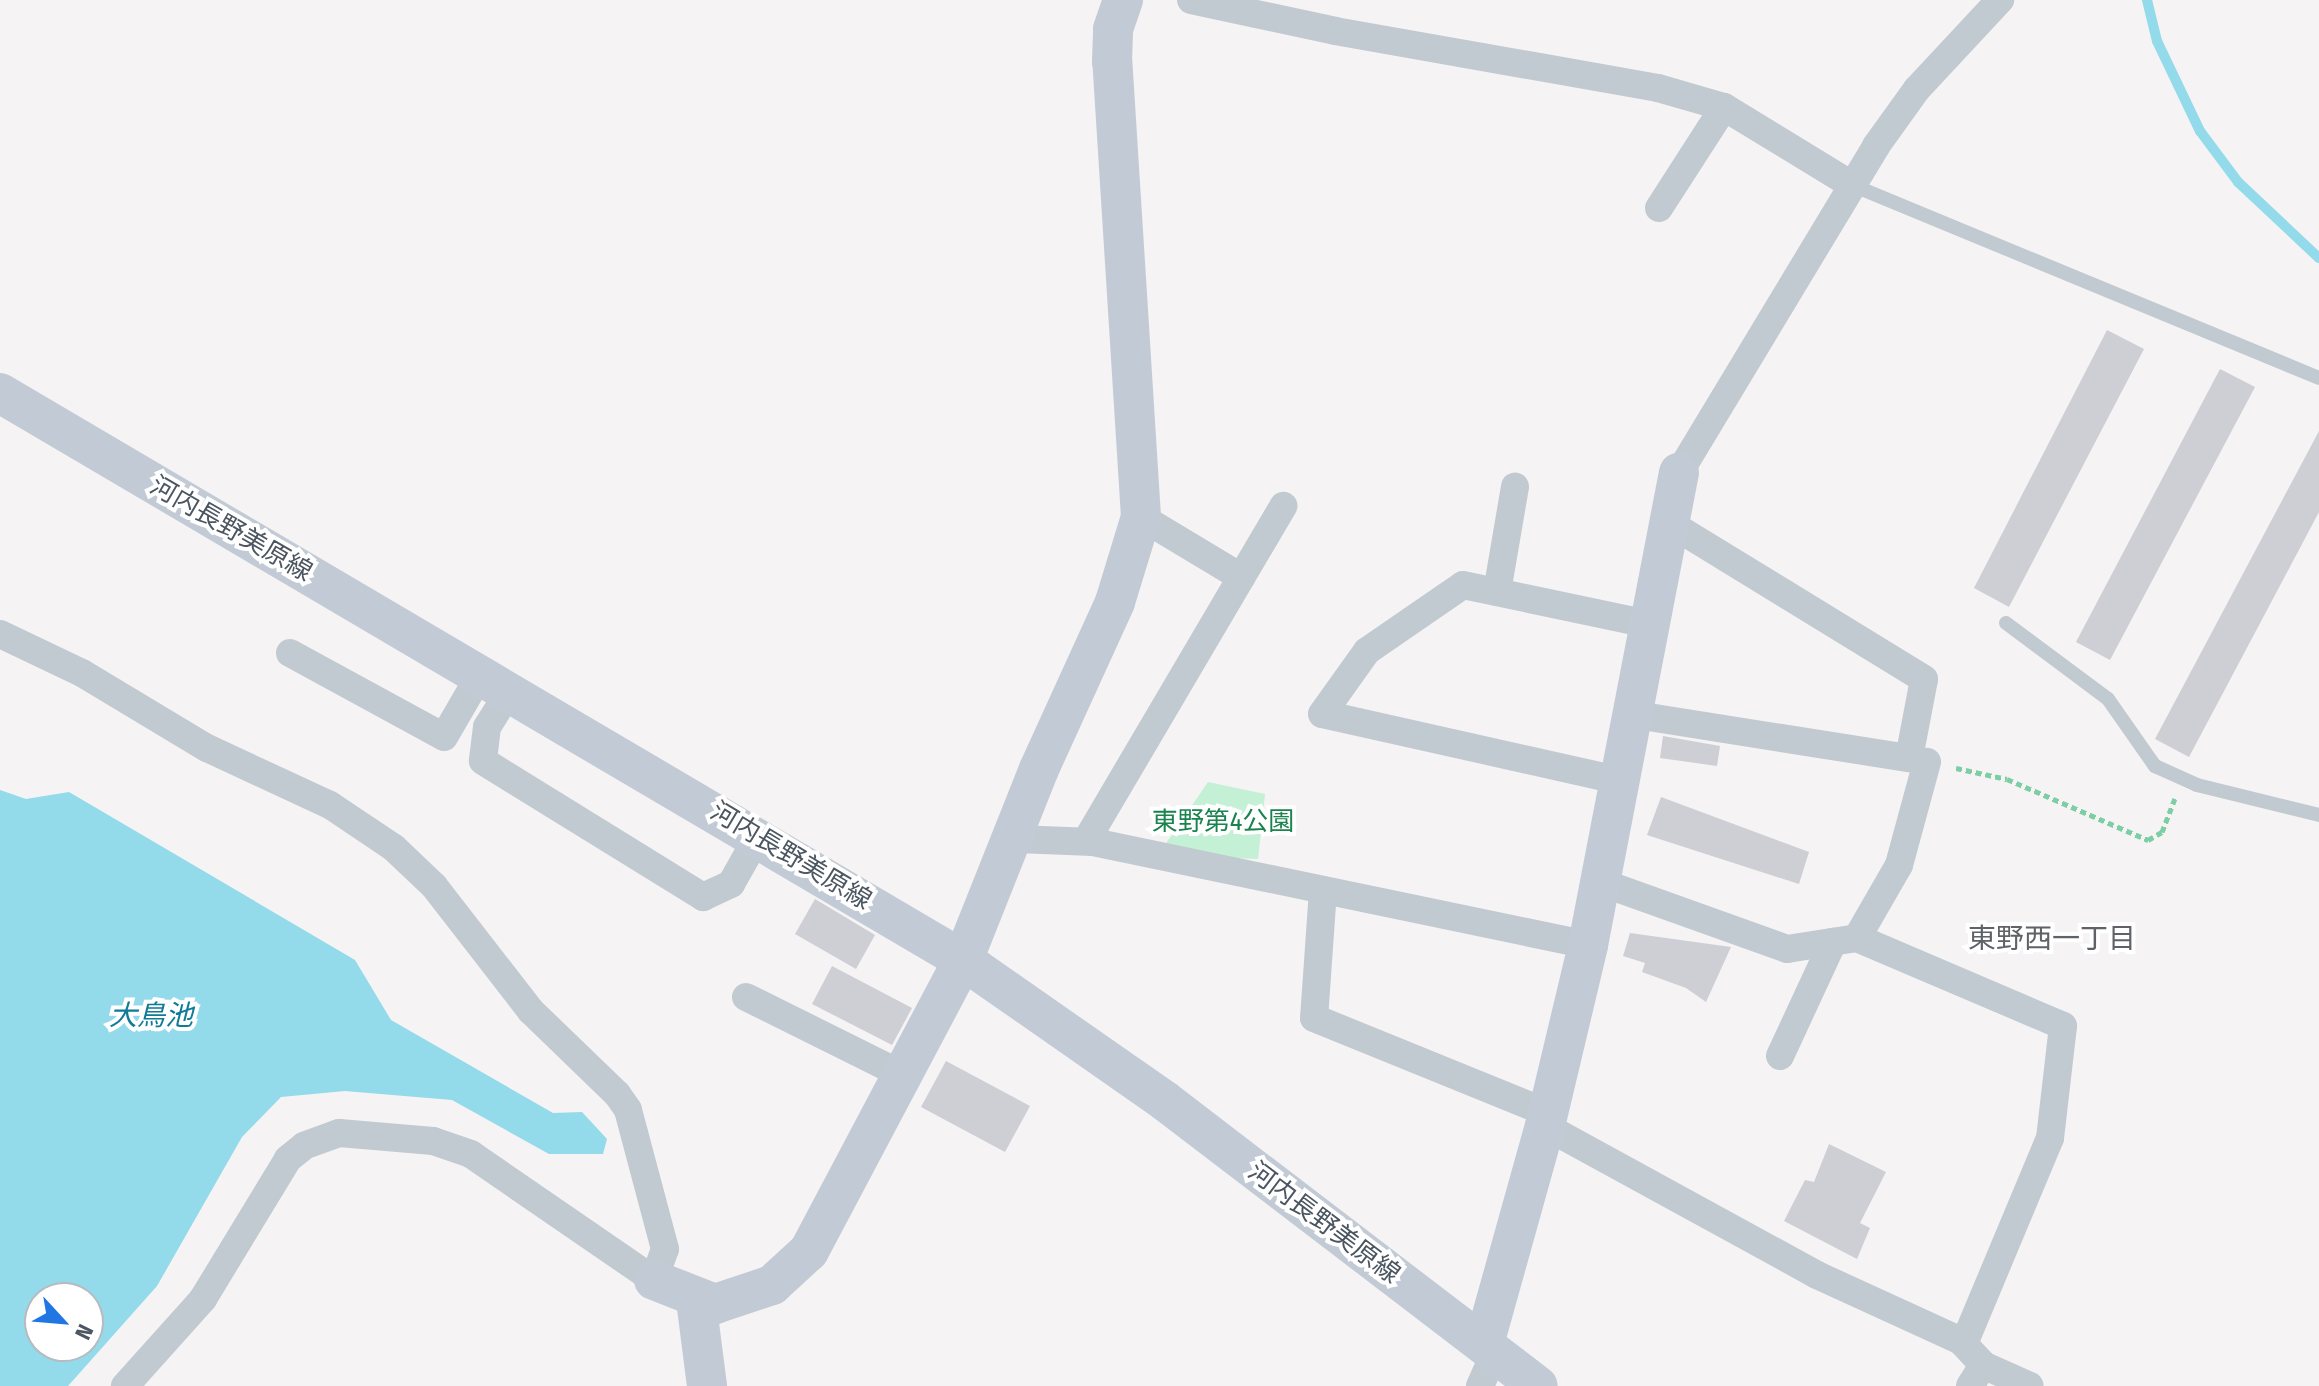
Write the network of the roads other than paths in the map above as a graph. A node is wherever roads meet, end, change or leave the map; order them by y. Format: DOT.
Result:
graph roads {
  1 [pos="1123,0"];
  2 [pos="1191,0"];
  3 [pos="2000,0"];
  4 [pos="1724,107"];
  5 [pos="1852,185"];
  6 [pos="1659,208"];
  7 [pos="2319,378"];
  8 [pos="0,393"];
  9 [pos="1679,473"];
  10 [pos="1515,487"];
  11 [pos="1283,506"];
  12 [pos="1141,517"];
  13 [pos="1671,524"];
  14 [pos="1241,577"];
  15 [pos="1497,592"];
  16 [pos="2006,623"];
  17 [pos="1652,625"];
  18 [pos="0,634"];
  19 [pos="290,653"];
  20 [pos="495,683"];
  21 [pos="1636,715"];
  22 [pos="1927,762"];
  23 [pos="1622,781"];
  24 [pos="2319,815"];
  25 [pos="758,836"];
  26 [pos="1013,839"];
  27 [pos="1086,841"];
  28 [pos="1600,882"];
  29 [pos="1323,890"];
  30 [pos="1845,940"];
  31 [pos="1588,945"];
  32 [pos="963,960"];
  33 [pos="746,997"];
  34 [pos="1780,1056"];
  35 [pos="901,1074"];
  36 [pos="1546,1119"];
  37 [pos="654,1280"];
  38 [pos="696,1300"];
  39 [pos="1486,1361"];
  40 [pos="1973,1365"];
  41 [pos="125,1386"];
  42 [pos="707,1386"];
  43 [pos="1538,1386"];
  44 [pos="2030,1386"];
  1 -- 12 [label="street"];
  2 -- 4 [label="street"];
  3 -- 5 [label="street"];
  4 -- 5 [label="street"];
  4 -- 6 [label="street"];
  5 -- 7 [label="lane"];
  5 -- 9 [label="street"];
  8 -- 20 [label="street, 河内長野美原線"];
  9 -- 13 [label="street"];
  10 -- 15 [label="street"];
  11 -- 14 [label="street"];
  12 -- 14 [label="street"];
  12 -- 26 [label="street"];
  13 -- 17 [label="street"];
  13 -- 21 [label="street"];
  14 -- 27 [label="street"];
  15 -- 17 [label="street"];
  15 -- 23 [label="street"];
  16 -- 24 [label="lane"];
  17 -- 21 [label="street"];
  18 -- 37 [label="street"];
  19 -- 20 [label="street"];
  20 -- 25 [label="street, 河内長野美原線"];
  20 -- 25 [label="street"];
  21 -- 23 [label="street"];
  22 -- 30 [label="street"];
  23 -- 28 [label="street"];
  25 -- 32 [label="street, 河内長野美原線"];
  26 -- 27 [label="street"];
  26 -- 32 [label="street"];
  27 -- 29 [label="street"];
  28 -- 30 [label="street"];
  28 -- 31 [label="street"];
  29 -- 31 [label="street"];
  29 -- 36 [label="street"];
  30 -- 34 [label="street"];
  30 -- 40 [label="street"];
  31 -- 36 [label="street"];
  32 -- 35 [label="street"];
  32 -- 39 [label="street, 河内長野美原線"];
  33 -- 35 [label="street"];
  35 -- 38 [label="street"];
  36 -- 39 [label="street"];
  36 -- 40 [label="street"];
  37 -- 38 [label="street"];
  37 -- 41 [label="street"];
  38 -- 42 [label="street"];
  39 -- 43 [label="street, 河内長野美原線"];
  40 -- 44 [label="street"];
}
